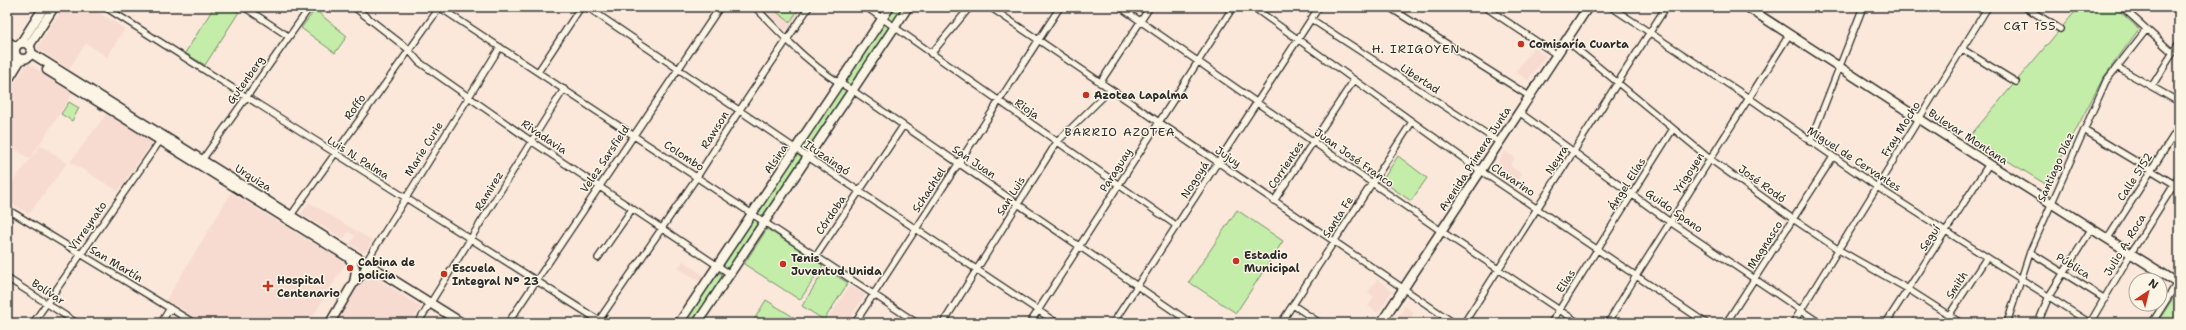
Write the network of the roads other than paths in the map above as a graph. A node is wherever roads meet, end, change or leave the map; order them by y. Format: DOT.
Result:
graph roads {
  1 [pos="54,7"];
  2 [pos="104,7"];
  3 [pos="244,7"];
  4 [pos="310,7"];
  5 [pos="354,7"];
  6 [pos="440,7"];
  7 [pos="581,7"];
  8 [pos="587,7"];
  9 [pos="720,7"];
  10 [pos="755,7"];
  11 [pos="809,7"];
  12 [pos="866,7"];
  13 [pos="890,7"];
  14 [pos="908,7"];
  15 [pos="970,7"];
  16 [pos="990,7"];
  17 [pos="1060,7"];
  18 [pos="1120,7"];
  19 [pos="1150,7"];
  20 [pos="1233,7"];
  21 [pos="1253,7"];
  22 [pos="1319,7"];
  23 [pos="1389,7"];
  24 [pos="1485,7"];
  25 [pos="1610,7"];
  26 [pos="1666,7"];
  27 [pos="1862,7"];
  28 [pos="1988,7"];
  29 [pos="2025,7"];
  30 [pos="2122,7"];
  31 [pos="1586,8"];
  32 [pos="1749,8"];
  33 [pos="45,11"];
  34 [pos="882,19"];
  35 [pos="1311,19"];
  36 [pos="1141,21"];
  37 [pos="894,28"];
  38 [pos="2060,29"];
  39 [pos="2146,30"];
  40 [pos="1650,33"];
  41 [pos="1789,35"];
  42 [pos="288,36"];
  43 [pos="1298,39"];
  44 [pos="787,40"];
  45 [pos="1038,40"];
  46 [pos="1566,40"];
  47 [pos="7,41"];
  48 [pos="2179,43"];
  49 [pos="500,47"];
  50 [pos="1962,49"];
  51 [pos="408,50"];
  52 [pos="23,52"];
  53 [pos="2173,53"];
  54 [pos="931,54"];
  55 [pos="1556,55"];
  56 [pos="1198,61"];
  57 [pos="1840,67"];
  58 [pos="2117,67"];
  59 [pos="7,68"];
  60 [pos="678,69"];
  61 [pos="538,72"];
  62 [pos="1354,80"];
  63 [pos="7,82"];
  64 [pos="1100,82"];
  65 [pos="2016,82"];
  66 [pos="839,84"];
  67 [pos="1617,84"];
  68 [pos="2152,86"];
  69 [pos="564,89"];
  70 [pos="852,90"];
  71 [pos="1110,90"];
  72 [pos="1529,96"];
  73 [pos="469,97"];
  74 [pos="245,98"];
  75 [pos="1749,98"];
  76 [pos="999,101"];
  77 [pos="1257,102"];
  78 [pos="2179,102"];
  79 [pos="739,111"];
  80 [pos="1519,112"];
  81 [pos="1919,119"];
  82 [pos="1412,122"];
  83 [pos="1158,123"];
  84 [pos="903,126"];
  85 [pos="2179,127"];
  86 [pos="1673,129"];
  87 [pos="2084,130"];
  88 [pos="634,135"];
  89 [pos="160,141"];
  90 [pos="531,142"];
  91 [pos="1057,142"];
  92 [pos="1313,142"];
  93 [pos="1499,142"];
  94 [pos="1810,142"];
  95 [pos="796,149"];
  96 [pos="1574,151"];
  97 [pos="334,154"];
  98 [pos="808,157"];
  99 [pos="1833,157"];
  100 [pos="1710,159"];
  101 [pos="201,162"];
  102 [pos="1218,162"];
  103 [pos="958,164"];
  104 [pos="1989,164"];
  105 [pos="1481,171"];
  106 [pos="2151,171"];
  107 [pos="697,177"];
  108 [pos="2179,177"];
  109 [pos="1372,183"];
  110 [pos="1118,185"];
  111 [pos="599,186"];
  112 [pos="2177,186"];
  113 [pos="1877,187"];
  114 [pos="859,192"];
  115 [pos="1632,194"];
  116 [pos="404,199"];
  117 [pos="1274,201"];
  118 [pos="2051,202"];
  119 [pos="1018,204"];
  120 [pos="7,209"];
  121 [pos="632,209"];
  122 [pos="1537,209"];
  123 [pos="753,214"];
  124 [pos="290,218"];
  125 [pos="1793,219"];
  126 [pos="765,222"];
  127 [pos="1670,222"];
  128 [pos="1177,226"];
  129 [pos="2092,228"];
  130 [pos="660,229"];
  131 [pos="916,229"];
  132 [pos="1947,230"];
  133 [pos="1441,231"];
  134 [pos="2108,238"];
  135 [pos="471,240"];
  136 [pos="1334,242"];
  137 [pos="1080,245"];
  138 [pos="1598,250"];
  139 [pos="1839,250"];
  140 [pos="2030,252"];
  141 [pos="2131,253"];
  142 [pos="80,254"];
  143 [pos="816,256"];
  144 [pos="1987,257"];
  145 [pos="598,258"];
  146 [pos="366,262"];
  147 [pos="718,266"];
  148 [pos="977,270"];
  149 [pos="1498,270"];
  150 [pos="2063,271"];
  151 [pos="730,274"];
  152 [pos="1636,276"];
  153 [pos="7,278"];
  154 [pos="1755,278"];
  155 [pos="2021,279"];
  156 [pos="536,281"];
  157 [pos="354,282"];
  158 [pos="2178,282"];
  159 [pos="1137,286"];
  160 [pos="1908,289"];
  161 [pos="1403,290"];
  162 [pos="874,294"];
  163 [pos="2049,296"];
  164 [pos="2105,298"];
  165 [pos="47,303"];
  166 [pos="431,303"];
  167 [pos="1293,305"];
  168 [pos="170,308"];
  169 [pos="1038,310"];
  170 [pos="1560,310"];
  171 [pos="1801,311"];
  172 [pos="1949,315"];
  173 [pos="331,322"];
  174 [pos="599,322"];
  175 [pos="33,323"];
  176 [pos="77,323"];
  177 [pos="161,323"];
  178 [pos="194,323"];
  179 [pos="418,323"];
  180 [pos="462,323"];
  181 [pos="508,323"];
  182 [pos="679,323"];
  183 [pos="697,323"];
  184 [pos="855,323"];
  185 [pos="917,323"];
  186 [pos="943,323"];
  187 [pos="1030,323"];
  188 [pos="1057,323"];
  189 [pos="1113,323"];
  190 [pos="1191,323"];
  191 [pos="1281,323"];
  192 [pos="1320,323"];
  193 [pos="1381,323"];
  194 [pos="1454,323"];
  195 [pos="1464,323"];
  196 [pos="1551,323"];
  197 [pos="1579,323"];
  198 [pos="1608,323"];
  199 [pos="1706,323"];
  200 [pos="1726,323"];
  201 [pos="1793,323"];
  202 [pos="1820,323"];
  203 [pos="1886,323"];
  204 [pos="1944,323"];
  205 [pos="1961,323"];
  206 [pos="2007,323"];
  207 [pos="2038,323"];
  208 [pos="2090,323"];
  209 [pos="2152,323"];
  1 -- 33 [label="main road"];
  2 -- 74 [label="street, Luis N. Palma"];
  3 -- 42 [label="street"];
  4 -- 42 [label="street, Gutenberg"];
  5 -- 51 [label="street, Rivadavia"];
  6 -- 49 [label="street, Colombo"];
  6 -- 51 [label="street, Roffo"];
  7 -- 61 [label="street"];
  8 -- 60 [label="street, Ituzaingó"];
  9 -- 60 [label="street, Velez Sarsfield"];
  10 -- 44 [label="street, San Juan"];
  11 -- 44 [label="street, Rawson"];
  12 -- 34 [label="street, Rioja"];
  13 -- 34 [label="main road, Alsina"];
  14 -- 37 [label="main road"];
  15 -- 54 [label="street"];
  16 -- 45 [label="street, Jujuy"];
  17 -- 45 [label="street, Schachtel"];
  18 -- 36 [label="street, Juan José Franco"];
  19 -- 36 [label="street"];
  20 -- 56 [label="street, Paraguay"];
  21 -- 43 [label="street, Clavarino"];
  22 -- 35 [label="street, Nogoyá"];
  23 -- 72 [label="street"];
  24 -- 55 [label="street"];
  25 -- 40 [label="street, Miguel de Cervantes"];
  26 -- 40 [label="street, Neyra"];
  27 -- 57 [label="street"];
  28 -- 50 [label="street, Fray Mocho"];
  29 -- 38 [label="street"];
  30 -- 39 [label="street"];
  31 -- 46 [label="main road, Avenida Primera Junta"];
  32 -- 41 [label="main road, Bulevar Montana"];
  33 -- 52 [label="main road"];
  34 -- 37 [label="street, Rioja"];
  34 -- 66 [label="main road, Alsina"];
  35 -- 43 [label="street, Nogoyá"];
  35 -- 93 [label="street, Libertad"];
  36 -- 56 [label="street, Juan José Franco"];
  36 -- 64 [label="street"];
  37 -- 54 [label="street, Rioja"];
  37 -- 70 [label="main road"];
  39 -- 53 [label="street"];
  39 -- 58 [label="street, Santiago Díaz"];
  40 -- 67 [label="street, Neyra"];
  40 -- 75 [label="street, Miguel de Cervantes"];
  41 -- 57 [label="main road, Bulevar Montana"];
  41 -- 75 [label="street, Yrigoyen"];
  42 -- 74 [label="street, Gutenberg"];
  43 -- 62 [label="street, Clavarino"];
  43 -- 77 [label="street, Nogoyá"];
  44 -- 66 [label="street, San Juan"];
  44 -- 79 [label="street, Rawson"];
  45 -- 64 [label="street, Jujuy"];
  45 -- 76 [label="street, Schachtel"];
  46 -- 55 [label="main road, Avenida Primera Junta"];
  46 -- 67 [label="street, José Rodó"];
  47 -- 52 [label="main road"];
  48 -- 53 [label="street"];
  49 -- 61 [label="street, Colombo"];
  49 -- 73 [label="street, Marie Curie"];
  50 -- 65 [label="street"];
  50 -- 81 [label="street, Fray Mocho"];
  51 -- 73 [label="street, Rivadavia"];
  51 -- 97 [label="street, Roffo"];
  52 -- 59 [label="main road"];
  52 -- 63 [label="main road"];
  52 -- 89 [label="main road, Urquiza"];
  52 -- 101 [label="main road, Urquiza"];
  53 -- 68 [label="street"];
  54 -- 76 [label="street, Rioja"];
  55 -- 72 [label="main road, Avenida Primera Junta"];
  56 -- 77 [label="street, Juan José Franco"];
  56 -- 83 [label="street, Paraguay"];
  57 -- 81 [label="main road, Bulevar Montana"];
  57 -- 94 [label="street"];
  58 -- 68 [label="street"];
  58 -- 87 [label="street, Santiago Díaz"];
  60 -- 79 [label="street, Ituzaingó"];
  60 -- 88 [label="street, Velez Sarsfield"];
  61 -- 69 [label="street, Colombo"];
  62 -- 82 [label="street, Clavarino"];
  62 -- 92 [label="street, Corrientes"];
  64 -- 71 [label="street, Jujuy"];
  66 -- 70 [label="street, San Juan"];
  66 -- 95 [label="main road, Alsina"];
  67 -- 86 [label="street, José Rodó"];
  67 -- 96 [label="street, Neyra"];
  68 -- 78 [label="street"];
  69 -- 88 [label="street, Colombo"];
  69 -- 90 [label="street, Ramirez"];
  70 -- 84 [label="street, San Juan"];
  70 -- 98 [label="main road"];
  71 -- 83 [label="street, Jujuy"];
  71 -- 91 [label="street, San Luis"];
  72 -- 80 [label="main road, Avenida Primera Junta"];
  73 -- 90 [label="street, Rivadavia"];
  73 -- 116 [label="street, Marie Curie"];
  74 -- 97 [label="street, Luis N. Palma"];
  74 -- 101 [label="street, Gutenberg"];
  75 -- 94 [label="street, Miguel de Cervantes"];
  75 -- 100 [label="street, Yrigoyen"];
  76 -- 91 [label="street, Rioja"];
  76 -- 103 [label="street, Schachtel"];
  77 -- 92 [label="street, Juan José Franco"];
  77 -- 102 [label="street, Nogoyá"];
  79 -- 95 [label="street, Ituzaingó"];
  79 -- 107 [label="street, Rawson"];
  80 -- 93 [label="main road, Avenida Primera Junta"];
  80 -- 96 [label="street, Guido Spano"];
  81 -- 104 [label="main road, Bulevar Montana"];
  81 -- 113 [label="street, Fray Mocho"];
  82 -- 105 [label="street, Clavarino"];
  82 -- 109 [label="street, Santa Fe"];
  83 -- 102 [label="street, Jujuy"];
  83 -- 110 [label="street, Paraguay"];
  84 -- 103 [label="street, San Juan"];
  84 -- 114 [label="street, Córdoba"];
  85 -- 106 [label="street, Calle 5152"];
  86 -- 100 [label="street, José Rodó"];
  86 -- 115 [label="street, Ángel Elías"];
  87 -- 106 [label="street"];
  87 -- 118 [label="street, Santiago Díaz"];
  88 -- 107 [label="street, Colombo"];
  88 -- 111 [label="street, Velez Sarsfield"];
  89 -- 101 [label="main road, Urquiza"];
  89 -- 142 [label="street, Virreynato"];
  90 -- 111 [label="street, Rivadavia"];
  90 -- 135 [label="street, Ramirez"];
  91 -- 110 [label="street, Rioja"];
  91 -- 119 [label="street, San Luis"];
  92 -- 109 [label="street, Juan José Franco"];
  92 -- 117 [label="street, Corrientes"];
  93 -- 105 [label="main road, Avenida Primera Junta"];
  94 -- 99 [label="street, Miguel de Cervantes"];
  95 -- 98 [label="street, Ituzaingó"];
  95 -- 123 [label="main road, Alsina"];
  96 -- 115 [label="street, Guido Spano"];
  96 -- 122 [label="street, Neyra"];
  97 -- 116 [label="street, Luis N. Palma"];
  97 -- 124 [label="street, Roffo"];
  98 -- 114 [label="street, Ituzaingó"];
  98 -- 126 [label="main road"];
  99 -- 113 [label="street, Miguel de Cervantes"];
  99 -- 125 [label="street, Magnasco"];
  100 -- 125 [label="street, José Rodó"];
  100 -- 127 [label="street, Yrigoyen"];
  101 -- 124 [label="main road, Urquiza"];
  102 -- 117 [label="street, Jujuy"];
  102 -- 128 [label="street, Nogoyá"];
  103 -- 119 [label="street, San Juan"];
  103 -- 131 [label="street, Schachtel"];
  104 -- 118 [label="main road, Bulevar Montana"];
  104 -- 132 [label="street, Seguí"];
  105 -- 122 [label="street, Clavarino"];
  105 -- 133 [label="main road, Avenida Primera Junta"];
  106 -- 112 [label="street"];
  106 -- 134 [label="street, Calle 5152"];
  107 -- 123 [label="street, Colombo"];
  107 -- 130 [label="street, Rawson"];
  108 -- 112 [label="street, Julio A. Roca"];
  109 -- 133 [label="street, Juan José Franco"];
  109 -- 136 [label="street, Santa Fe"];
  110 -- 128 [label="street, Rioja"];
  110 -- 137 [label="street, Paraguay"];
  111 -- 121 [label="street, Rivadavia"];
  111 -- 156 [label="street, Velez Sarsfield"];
  112 -- 141 [label="street, Julio A. Roca"];
  113 -- 132 [label="street, Miguel de Cervantes"];
  113 -- 139 [label="street, Fray Mocho"];
  114 -- 131 [label="street, Ituzaingó"];
  114 -- 143 [label="street, Córdoba"];
  115 -- 127 [label="street, Guido Spano"];
  115 -- 138 [label="street, Ángel Elías"];
  116 -- 135 [label="street, Luis N. Palma"];
  116 -- 146 [label="street, Marie Curie"];
  117 -- 136 [label="street, Jujuy"];
  118 -- 129 [label="main road, Bulevar Montana"];
  118 -- 140 [label="street, Santiago Díaz"];
  119 -- 137 [label="street, San Juan"];
  119 -- 148 [label="street, San Luis"];
  120 -- 142 [label="street, San Martín"];
  121 -- 130 [label="street, Rivadavia"];
  121 -- 145 [label="street"];
  122 -- 138 [label="street, Clavarino"];
  122 -- 149 [label="street, Neyra"];
  123 -- 126 [label="street, Colombo"];
  123 -- 147 [label="main road, Alsina"];
  124 -- 146 [label="main road, Urquiza"];
  124 -- 157 [label="main road, Urquiza"];
  125 -- 139 [label="street, José Rodó"];
  125 -- 154 [label="street, Magnasco"];
  126 -- 143 [label="street, Colombo"];
  126 -- 151 [label="main road"];
  127 -- 152 [label="street, Yrigoyen"];
  127 -- 154 [label="street, Guido Spano"];
  128 -- 159 [label="street, Nogoyá"];
  129 -- 134 [label="main road, Bulevar Montana"];
  129 -- 150 [label="street"];
  130 -- 147 [label="street, Rivadavia"];
  130 -- 174 [label="street, Rawson"];
  131 -- 148 [label="street, Ituzaingó"];
  131 -- 162 [label="street, Schachtel"];
  132 -- 144 [label="street, Miguel de Cervantes"];
  132 -- 160 [label="street, Seguí"];
  133 -- 149 [label="street, Juan José Franco"];
  133 -- 161 [label="main road, Avenida Primera Junta"];
  134 -- 141 [label="main road, Bulevar Montana"];
  135 -- 156 [label="street, Luis N. Palma"];
  135 -- 166 [label="street, Ramirez"];
  136 -- 161 [label="street, Jujuy"];
  136 -- 167 [label="street, Santa Fe"];
  137 -- 159 [label="street, San Juan"];
  137 -- 169 [label="street, Paraguay"];
  138 -- 152 [label="street, Clavarino"];
  138 -- 170 [label="street, Elias"];
  139 -- 160 [label="street, José Rodó"];
  139 -- 171 [label="street, Fray Mocho"];
  140 -- 150 [label="street, Pública"];
  140 -- 155 [label="street, Santiago Díaz"];
  141 -- 158 [label="main road, Bulevar Montana"];
  141 -- 164 [label="street, Julio A. Roca"];
  142 -- 165 [label="street, Virreynato"];
  142 -- 168 [label="street, San Martín"];
  143 -- 162 [label="street, Colombo"];
  144 -- 155 [label="street, Miguel de Cervantes"];
  144 -- 172 [label="street, Smith"];
  146 -- 157 [label="main road"];
  146 -- 166 [label="main road, Urquiza"];
  147 -- 151 [label="street, Rivadavia"];
  147 -- 182 [label="main road, Alsina"];
  148 -- 169 [label="street, Ituzaingó"];
  148 -- 186 [label="street, San Luis"];
  149 -- 170 [label="street, Juan José Franco"];
  149 -- 195 [label="street, Neyra"];
  150 -- 163 [label="street"];
  150 -- 164 [label="street, Pública"];
  151 -- 183 [label="main road"];
  152 -- 198 [label="street, Yrigoyen"];
  152 -- 199 [label="street, Clavarino"];
  153 -- 165 [label="street, Bolívar"];
  154 -- 171 [label="street, Guido Spano"];
  154 -- 200 [label="street, Magnasco"];
  155 -- 163 [label="street, Miguel de Cervantes"];
  155 -- 206 [label="street, Santiago Díaz"];
  156 -- 174 [label="street, Luis N. Palma"];
  156 -- 181 [label="street, Velez Sarsfield"];
  157 -- 173 [label="main road"];
  158 -- 209 [label="street"];
  159 -- 189 [label="street, Nogoyá"];
  159 -- 190 [label="street, San Juan"];
  160 -- 172 [label="street, José Rodó"];
  160 -- 203 [label="street, Seguí"];
  161 -- 193 [label="main road, Avenida Primera Junta"];
  161 -- 194 [label="street, Jujuy"];
  162 -- 184 [label="street, Schachtel"];
  162 -- 185 [label="street, Colombo"];
  163 -- 207 [label="street"];
  163 -- 208 [label="street, Miguel de Cervantes"];
  164 -- 208 [label="street, Julio A. Roca"];
  165 -- 175 [label="street, Virreynato"];
  165 -- 176 [label="street, Bolívar"];
  166 -- 179 [label="street, Ramirez"];
  166 -- 180 [label="main road, Urquiza"];
  167 -- 191 [label="street, Santa Fe"];
  167 -- 192 [label="street"];
  168 -- 177 [label="street"];
  168 -- 178 [label="street, San Martín"];
  169 -- 187 [label="street, Paraguay"];
  169 -- 188 [label="street, Ituzaingó"];
  170 -- 196 [label="street, Elias"];
  170 -- 197 [label="street, Juan José Franco"];
  171 -- 201 [label="street, Fray Mocho"];
  171 -- 202 [label="street, Guido Spano"];
  172 -- 204 [label="street, Smith"];
  172 -- 205 [label="street, José Rodó"];
}
